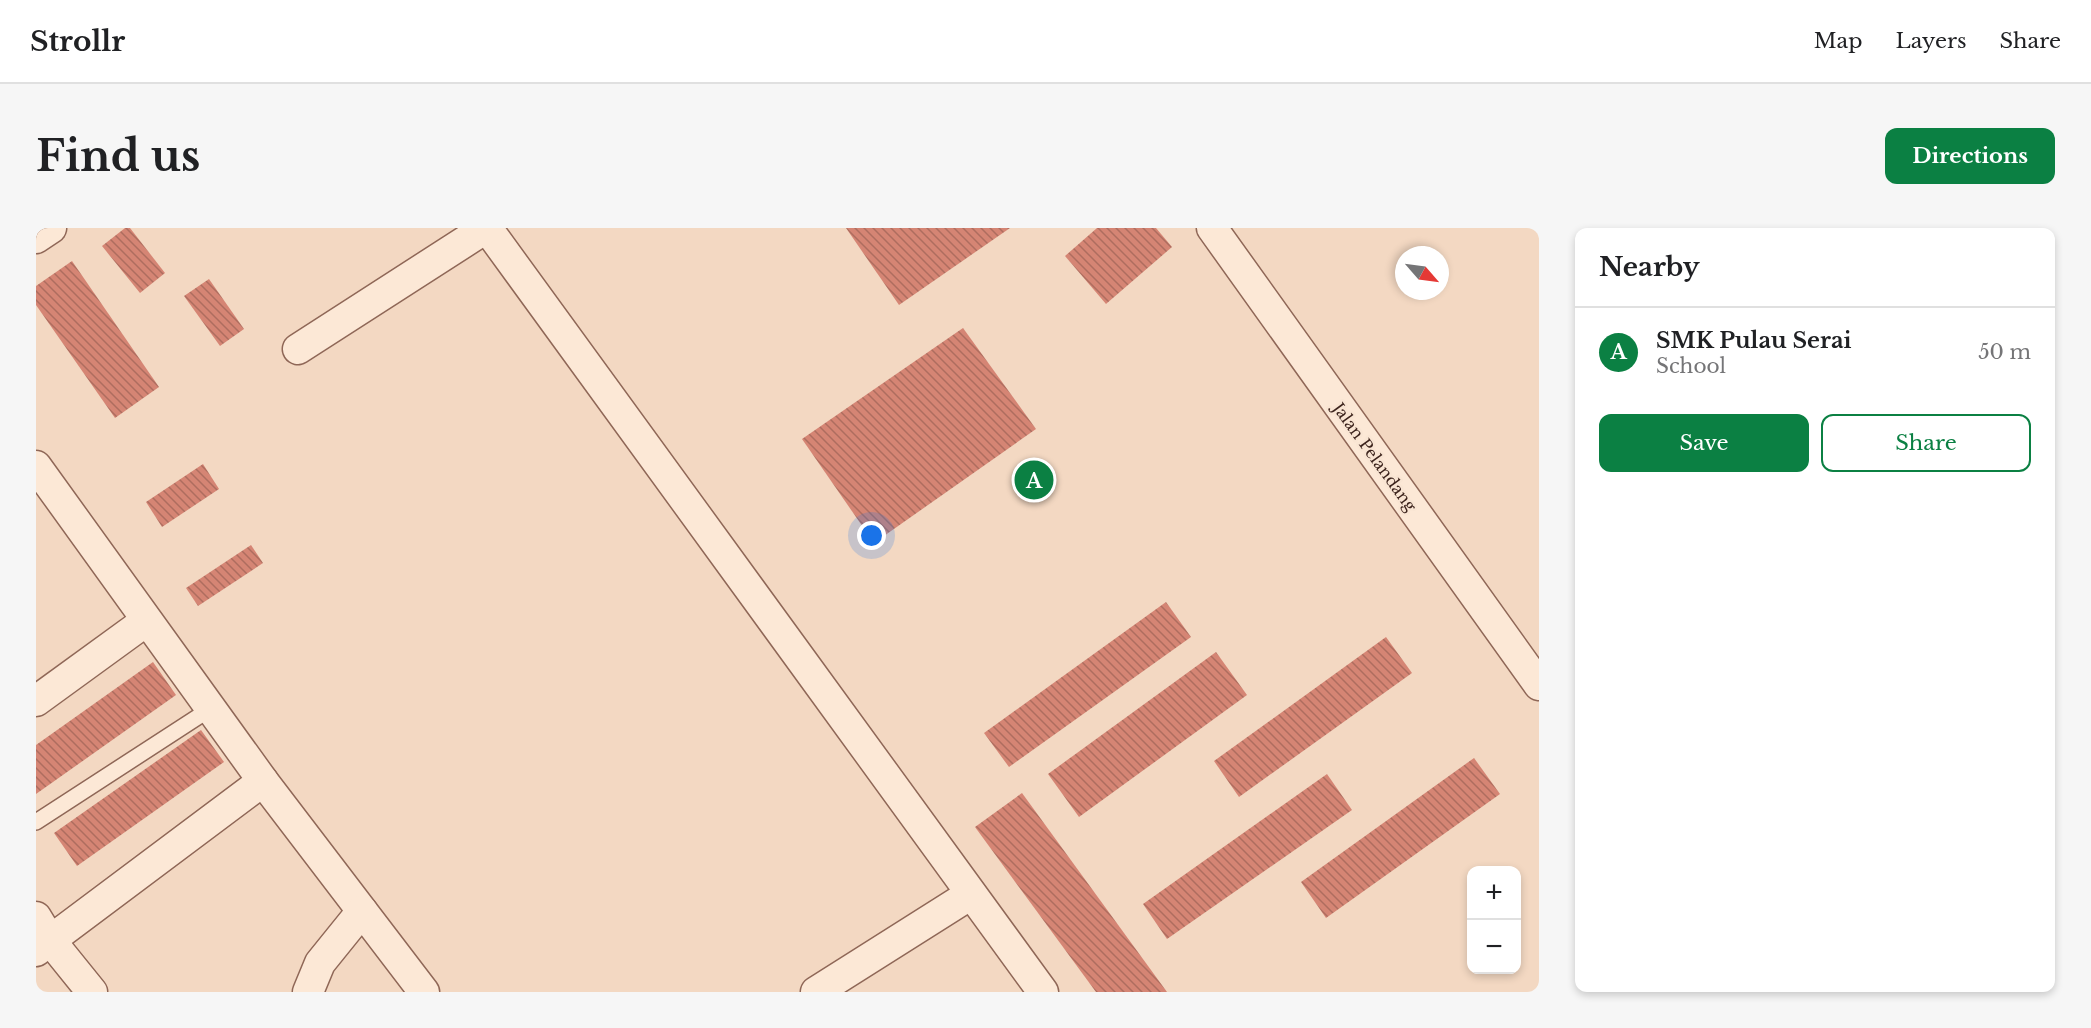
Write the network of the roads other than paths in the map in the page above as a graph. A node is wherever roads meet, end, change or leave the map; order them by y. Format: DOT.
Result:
graph roads {
  1 [pos="51,228"];
  2 [pos="487,228"];
  3 [pos="1212,228"];
  4 [pos="36,238"];
  5 [pos="298,349"];
  6 [pos="36,466"];
  7 [pos="146,621"];
  8 [pos="1539,685"];
  9 [pos="36,701"];
  10 [pos="210,708"];
  11 [pos="263,782"];
  12 [pos="36,822"];
  13 [pos="972,894"];
  14 [pos="362,911"];
  15 [pos="41,936"];
  16 [pos="92,992"];
  17 [pos="309,992"];
  18 [pos="424,992"];
  19 [pos="816,992"];
  20 [pos="1043,992"];
  1 -- 4 [label="street"];
  2 -- 5 [label="street"];
  2 -- 13 [label="street"];
  3 -- 8 [label="street, Jalan Pelandang"];
  6 -- 7 [label="street"];
  7 -- 9 [label="street"];
  7 -- 10 [label="street"];
  10 -- 11 [label="street"];
  10 -- 12 [label="lane"];
  11 -- 14 [label="street"];
  11 -- 15 [label="street"];
  13 -- 19 [label="street"];
  13 -- 20 [label="street"];
  14 -- 17 [label="street"];
  14 -- 18 [label="street"];
  15 -- 16 [label="street"];
}
